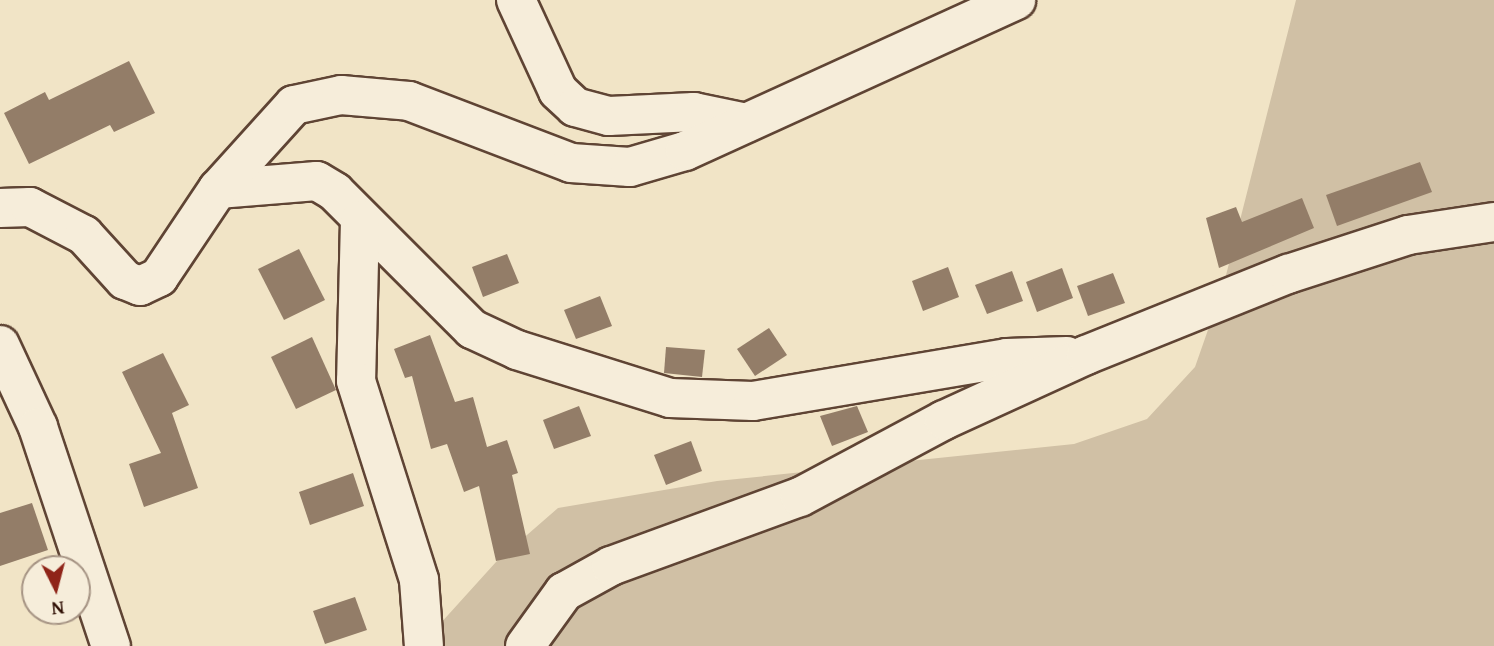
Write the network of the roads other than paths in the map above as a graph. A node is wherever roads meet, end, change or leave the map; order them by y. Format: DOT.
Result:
graph roads {
  1 [pos="516,0"];
  2 [pos="1016,0"];
  3 [pos="746,122"];
  4 [pos="218,189"];
  5 [pos="0,208"];
  6 [pos="360,220"];
  7 [pos="1494,222"];
  8 [pos="0,345"];
  9 [pos="1086,355"];
  10 [pos="111,646"];
  11 [pos="424,646"];
  12 [pos="525,646"];
  1 -- 3 [label="street"];
  2 -- 3 [label="street"];
  3 -- 4 [label="street"];
  4 -- 5 [label="street"];
  4 -- 6 [label="street"];
  6 -- 9 [label="street"];
  6 -- 11 [label="street"];
  7 -- 9 [label="street"];
  8 -- 10 [label="street"];
  9 -- 12 [label="street"];
}
